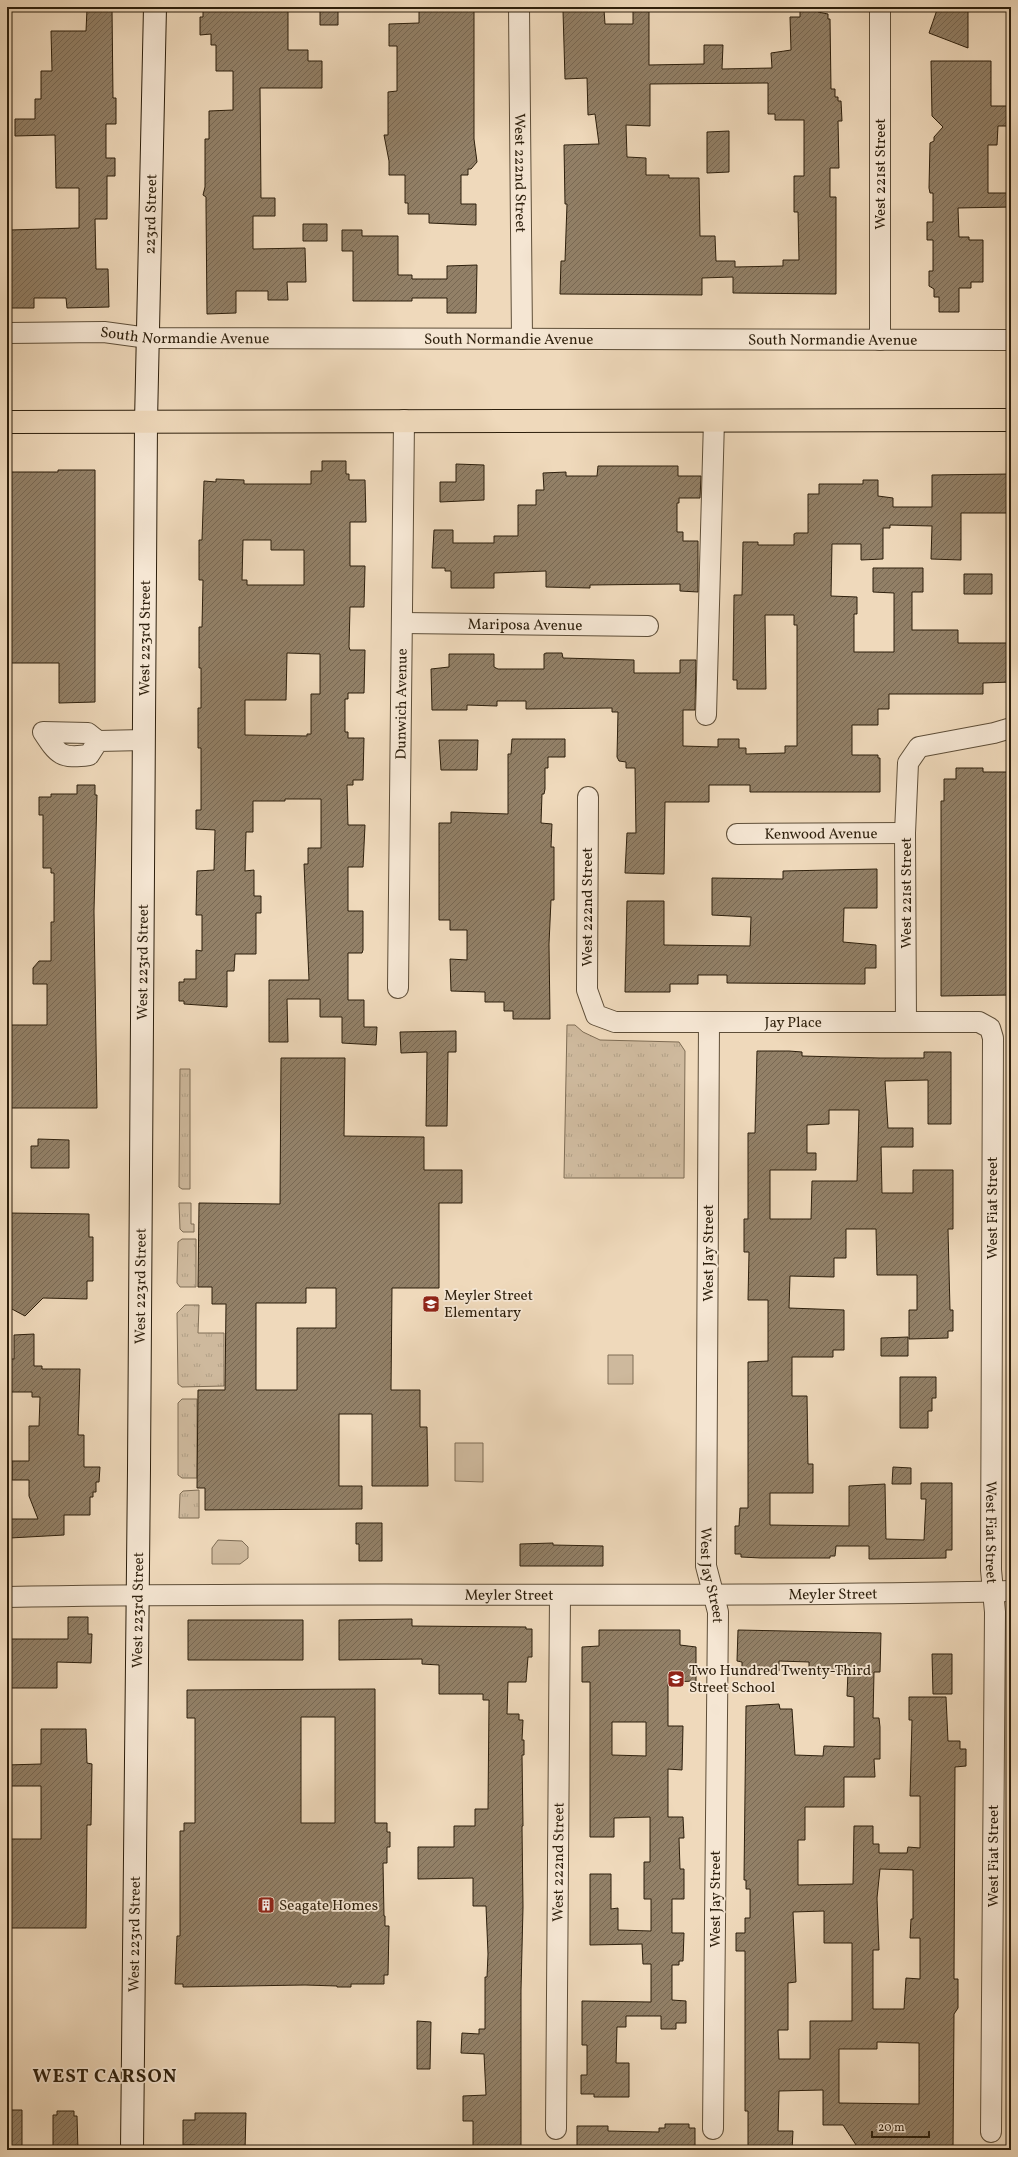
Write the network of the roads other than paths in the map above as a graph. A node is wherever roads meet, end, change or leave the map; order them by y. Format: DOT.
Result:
graph roads {
  1 [pos="155,7"];
  2 [pos="519,7"];
  3 [pos="880,7"];
  4 [pos="7,333"];
  5 [pos="148,338"];
  6 [pos="522,339"];
  7 [pos="880,340"];
  8 [pos="1011,340"];
  9 [pos="404,420"];
  10 [pos="714,420"];
  11 [pos="1011,420"];
  12 [pos="7,422"];
  13 [pos="146,422"];
  14 [pos="402,623"];
  15 [pos="648,626"];
  16 [pos="706,715"];
  17 [pos="1011,728"];
  18 [pos="98,740"];
  19 [pos="144,740"];
  20 [pos="588,797"];
  21 [pos="905,833"];
  22 [pos="737,834"];
  23 [pos="398,988"];
  24 [pos="596,1015"];
  25 [pos="906,1022"];
  26 [pos="709,1023"];
  27 [pos="990,1028"];
  28 [pos="1002,1591"];
  29 [pos="713,1593"];
  30 [pos="138,1595"];
  31 [pos="560,1595"];
  32 [pos="7,1597"];
  33 [pos="556,2129"];
  34 [pos="713,2129"];
  35 [pos="991,2132"];
  36 [pos="132,2150"];
  1 -- 5 [label="main road, 223rd Street"];
  2 -- 6 [label="street, West 222nd Street"];
  3 -- 7 [label="street, West 221st Street"];
  4 -- 5 [label="street, South Normandie Avenue"];
  5 -- 6 [label="street, South Normandie Avenue"];
  5 -- 13 [label="main road, 223rd Street"];
  6 -- 7 [label="street, South Normandie Avenue"];
  7 -- 8 [label="street, South Normandie Avenue"];
  9 -- 10 [label="main road"];
  9 -- 13 [label="main road"];
  9 -- 14 [label="street, Dunwich Avenue"];
  10 -- 11 [label="main road"];
  10 -- 16 [label="street"];
  12 -- 13 [label="main road"];
  13 -- 19 [label="main road, West 223rd Street"];
  14 -- 15 [label="street, Mariposa Avenue"];
  14 -- 23 [label="street, Dunwich Avenue"];
  17 -- 21 [label="street, West 221st Street"];
  18 -- 19 [label="street"];
  19 -- 30 [label="main road, West 223rd Street"];
  20 -- 24 [label="street, West 222nd Street"];
  21 -- 22 [label="street, Kenwood Avenue"];
  21 -- 25 [label="street, West 221st Street"];
  24 -- 26 [label="street, Jay Place"];
  25 -- 26 [label="street, Jay Place"];
  25 -- 27 [label="street, Jay Place"];
  26 -- 29 [label="street, West Jay Street"];
  27 -- 28 [label="street, West Fiat Street"];
  28 -- 29 [label="street, Meyler Street"];
  28 -- 35 [label="street, West Fiat Street"];
  29 -- 31 [label="street, Meyler Street"];
  29 -- 34 [label="street, West Jay Street"];
  30 -- 31 [label="street, Meyler Street"];
  30 -- 32 [label="street, Meyler Street"];
  30 -- 36 [label="main road, West 223rd Street"];
  31 -- 33 [label="street, West 222nd Street"];
}
